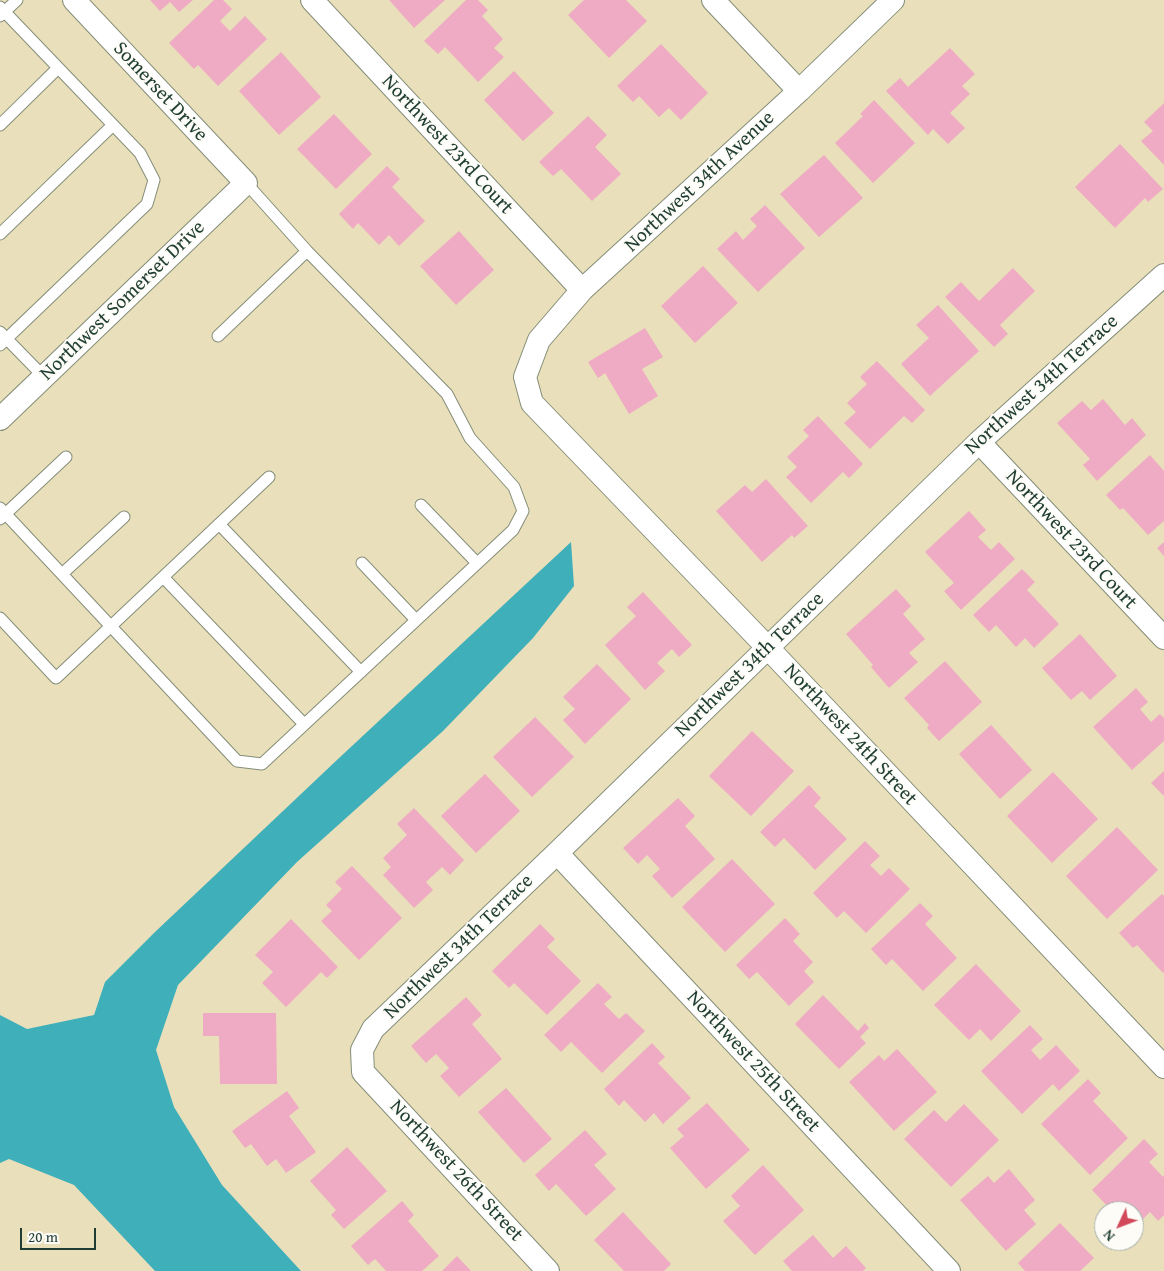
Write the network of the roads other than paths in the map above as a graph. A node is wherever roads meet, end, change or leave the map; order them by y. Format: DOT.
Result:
graph roads {
  1 [pos="17,0"];
  2 [pos="74,0"];
  3 [pos="312,0"];
  4 [pos="713,0"];
  5 [pos="893,0"];
  6 [pos="2,12"];
  7 [pos="58,68"];
  8 [pos="799,91"];
  9 [pos="0,125"];
  10 [pos="113,125"];
  11 [pos="246,183"];
  12 [pos="0,234"];
  13 [pos="308,251"];
  14 [pos="1164,274"];
  15 [pos="582,290"];
  16 [pos="218,336"];
  17 [pos="2,338"];
  18 [pos="525,376"];
  19 [pos="44,377"];
  20 [pos="0,420"];
  21 [pos="979,442"];
  22 [pos="66,457"];
  23 [pos="269,477"];
  24 [pos="422,504"];
  25 [pos="2,514"];
  26 [pos="124,517"];
  27 [pos="219,524"];
  28 [pos="362,563"];
  29 [pos="477,563"];
  30 [pos="62,574"];
  31 [pos="163,577"];
  32 [pos="0,618"];
  33 [pos="416,620"];
  34 [pos="111,627"];
  35 [pos="1164,638"];
  36 [pos="768,648"];
  37 [pos="361,672"];
  38 [pos="304,724"];
  39 [pos="557,853"];
  40 [pos="1164,1067"];
  41 [pos="363,1072"];
  42 [pos="548,1271"];
  43 [pos="949,1271"];
  1 -- 6 [label="lane"];
  2 -- 11 [label="street, Somerset Drive"];
  3 -- 15 [label="street, Northwest 23rd Court"];
  4 -- 8 [label="street"];
  5 -- 8 [label="street, Northwest 34th Avenue"];
  6 -- 7 [label="lane"];
  7 -- 9 [label="lane"];
  7 -- 10 [label="lane"];
  8 -- 15 [label="street, Northwest 34th Avenue"];
  10 -- 12 [label="lane"];
  10 -- 17 [label="lane"];
  11 -- 13 [label="lane"];
  11 -- 19 [label="street, Northwest Somerset Drive"];
  13 -- 16 [label="lane"];
  13 -- 29 [label="lane"];
  14 -- 21 [label="street, Northwest 34th Terrace"];
  15 -- 18 [label="street, Northwest 34th Avenue"];
  17 -- 19 [label="lane"];
  18 -- 36 [label="street, Northwest 24th Street"];
  19 -- 20 [label="street, Northwest Somerset Drive"];
  21 -- 35 [label="street, Northwest 23rd Court"];
  21 -- 36 [label="street, Northwest 34th Terrace"];
  22 -- 25 [label="lane"];
  23 -- 27 [label="lane"];
  24 -- 29 [label="lane"];
  25 -- 30 [label="lane"];
  26 -- 30 [label="lane"];
  27 -- 31 [label="lane"];
  27 -- 37 [label="lane"];
  28 -- 33 [label="lane"];
  29 -- 33 [label="lane"];
  30 -- 34 [label="lane"];
  31 -- 34 [label="lane"];
  31 -- 38 [label="lane"];
  32 -- 34 [label="lane"];
  33 -- 37 [label="lane"];
  34 -- 38 [label="lane"];
  36 -- 39 [label="street, Northwest 34th Terrace"];
  36 -- 40 [label="street, Northwest 24th Street"];
  37 -- 38 [label="lane"];
  39 -- 41 [label="street, Northwest 34th Terrace"];
  39 -- 43 [label="street, Northwest 25th Street"];
  41 -- 42 [label="street, Northwest 26th Street"];
}
